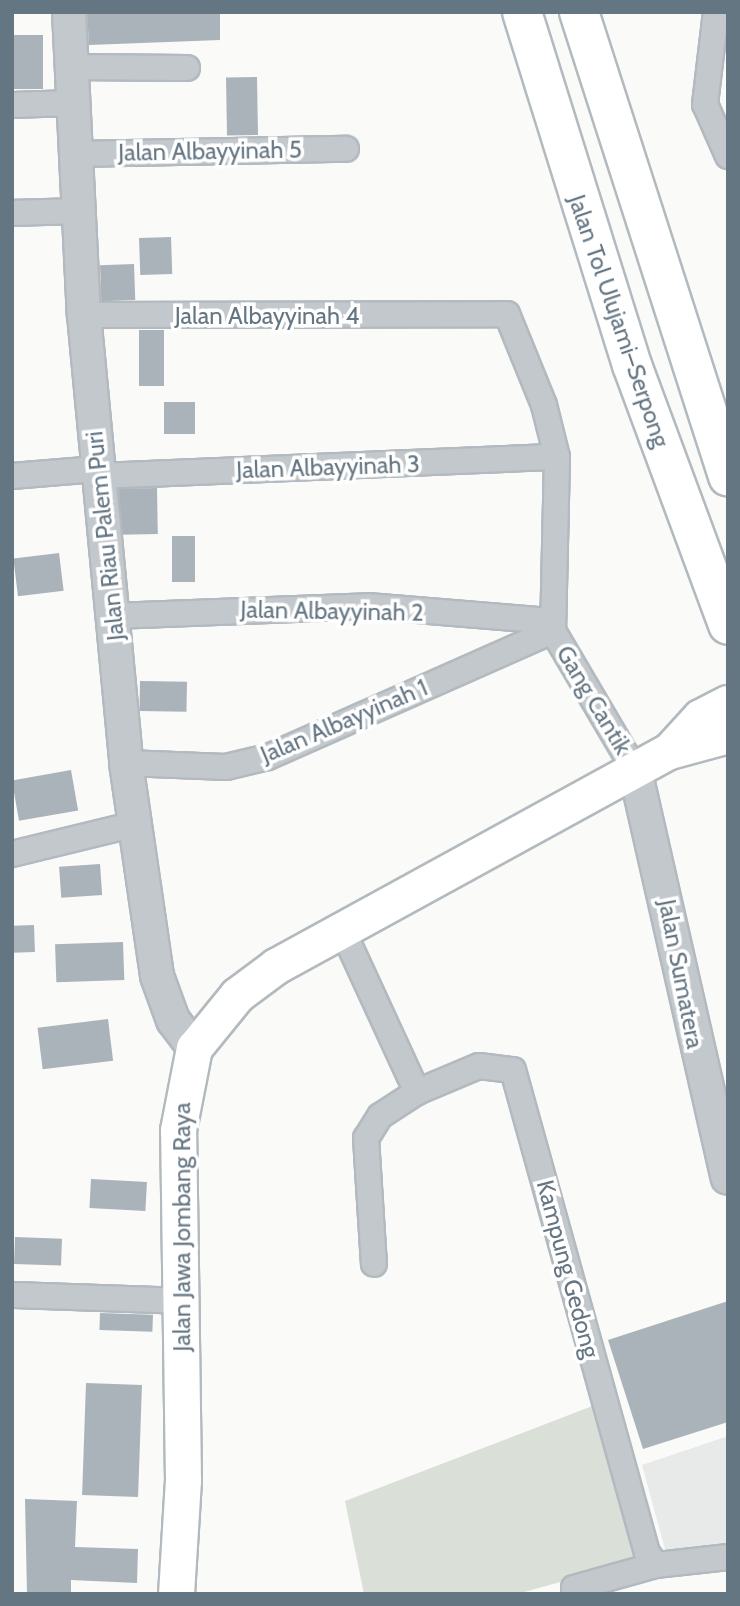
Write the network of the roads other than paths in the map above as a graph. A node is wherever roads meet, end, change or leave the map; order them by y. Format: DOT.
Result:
graph roads {
  1 [pos="69,12"];
  2 [pos="522,12"];
  3 [pos="579,12"];
  4 [pos="716,12"];
  5 [pos="71,67"];
  6 [pos="187,68"];
  7 [pos="72,103"];
  8 [pos="12,105"];
  9 [pos="346,149"];
  10 [pos="75,154"];
  11 [pos="728,156"];
  12 [pos="78,211"];
  13 [pos="12,213"];
  14 [pos="84,315"];
  15 [pos="557,457"];
  16 [pos="12,461"];
  17 [pos="97,467"];
  18 [pos="12,476"];
  19 [pos="728,477"];
  20 [pos="113,616"];
  21 [pos="728,625"];
  22 [pos="552,626"];
  23 [pos="716,725"];
  24 [pos="126,763"];
  25 [pos="635,770"];
  26 [pos="135,824"];
  27 [pos="12,855"];
  28 [pos="341,927"];
  29 [pos="194,1048"];
  30 [pos="417,1092"];
  31 [pos="728,1178"];
  32 [pos="374,1264"];
  33 [pos="12,1296"];
  34 [pos="181,1301"];
  35 [pos="728,1558"];
  36 [pos="656,1565"];
  37 [pos="567,1592"];
  38 [pos="176,1594"];
  1 -- 5 [label="street, Jalan Riau Palem Puri"];
  2 -- 21 [label="highway, Jalan Tol Ulujami–Serpong"];
  3 -- 19 [label="highway, Jalan Tol Ulujami–Serpong"];
  4 -- 11 [label="street"];
  5 -- 6 [label="street"];
  5 -- 7 [label="street, Jalan Riau Palem Puri"];
  7 -- 8 [label="street"];
  7 -- 10 [label="street, Jalan Riau Palem Puri"];
  9 -- 10 [label="street, Jalan Albayyinah 5"];
  10 -- 12 [label="street, Jalan Riau Palem Puri"];
  12 -- 13 [label="street"];
  12 -- 14 [label="street, Jalan Riau Palem Puri"];
  14 -- 15 [label="street, Jalan Albayyinah 4"];
  14 -- 17 [label="street, Jalan Riau Palem Puri"];
  15 -- 17 [label="street, Jalan Albayyinah 3"];
  15 -- 22 [label="street"];
  16 -- 17 [label="street"];
  17 -- 18 [label="street"];
  17 -- 20 [label="street, Jalan Riau Palem Puri"];
  20 -- 22 [label="street, Jalan Albayyinah 2"];
  20 -- 24 [label="street, Jalan Riau Palem Puri"];
  22 -- 24 [label="street, Jalan Albayyinah 1"];
  22 -- 25 [label="street, Gang Cantik"];
  23 -- 25 [label="main road, Jalan Jawa Jombang Raya"];
  24 -- 26 [label="street, Jalan Riau Palem Puri"];
  25 -- 28 [label="main road, Jalan Jawa Jombang Raya"];
  25 -- 31 [label="street, Jalan Sumatera"];
  26 -- 27 [label="street"];
  26 -- 29 [label="street, Jalan Riau Palem Puri"];
  28 -- 29 [label="main road, Jalan Jawa Jombang Raya"];
  28 -- 30 [label="street"];
  29 -- 34 [label="main road, Jalan Jawa Jombang Raya"];
  30 -- 32 [label="street, Kampung Gedong"];
  30 -- 36 [label="street, Kampung Gedong"];
  33 -- 34 [label="street"];
  34 -- 38 [label="main road, Jalan Jawa Jombang Raya"];
  35 -- 36 [label="street"];
  36 -- 37 [label="street"];
}
